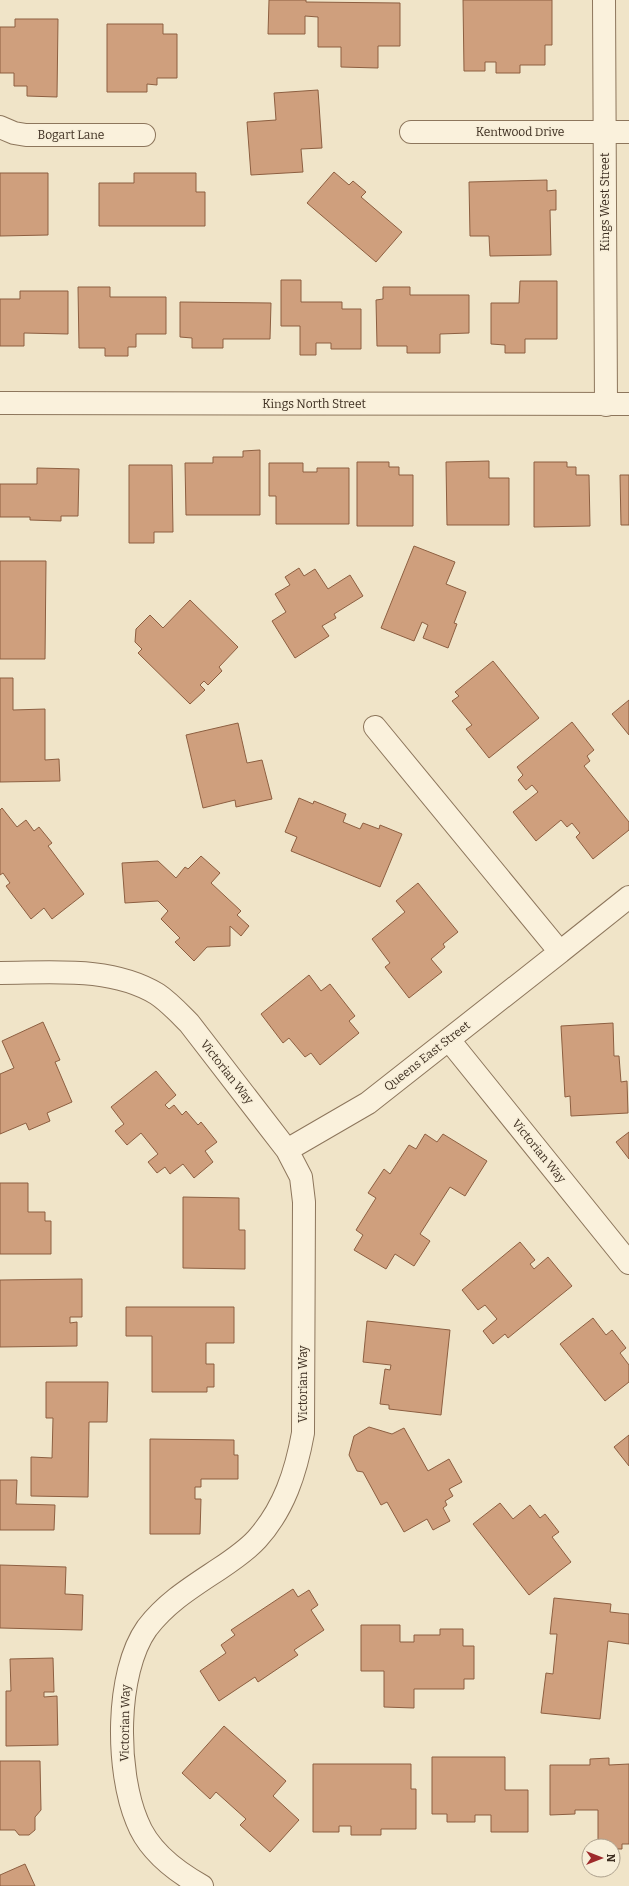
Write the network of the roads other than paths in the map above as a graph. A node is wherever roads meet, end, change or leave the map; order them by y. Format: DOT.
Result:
graph roads {
  1 [pos="604,0"];
  2 [pos="0,127"];
  3 [pos="411,132"];
  4 [pos="605,132"];
  5 [pos="629,132"];
  6 [pos="144,135"];
  7 [pos="0,403"];
  8 [pos="606,404"];
  9 [pos="629,404"];
  10 [pos="375,727"];
  11 [pos="629,897"];
  12 [pos="560,952"];
  13 [pos="0,972"];
  14 [pos="449,1040"];
  15 [pos="287,1150"];
  16 [pos="629,1263"];
  17 [pos="202,1886"];
  1 -- 4 [label="street, Kings West Street"];
  2 -- 6 [label="street, Bogart Lane"];
  3 -- 4 [label="street, Kentwood Drive"];
  4 -- 5 [label="street, Kentwood Drive"];
  4 -- 8 [label="street, Kings West Street"];
  7 -- 8 [label="street, Kings North Street"];
  8 -- 9 [label="street, Kings North Street"];
  10 -- 12 [label="street"];
  11 -- 12 [label="street, Queens East Street"];
  12 -- 14 [label="street, Queens East Street"];
  13 -- 15 [label="street, Victorian Way"];
  14 -- 15 [label="street, Queens East Street"];
  14 -- 16 [label="street, Victorian Way"];
  15 -- 17 [label="street, Victorian Way"];
}
